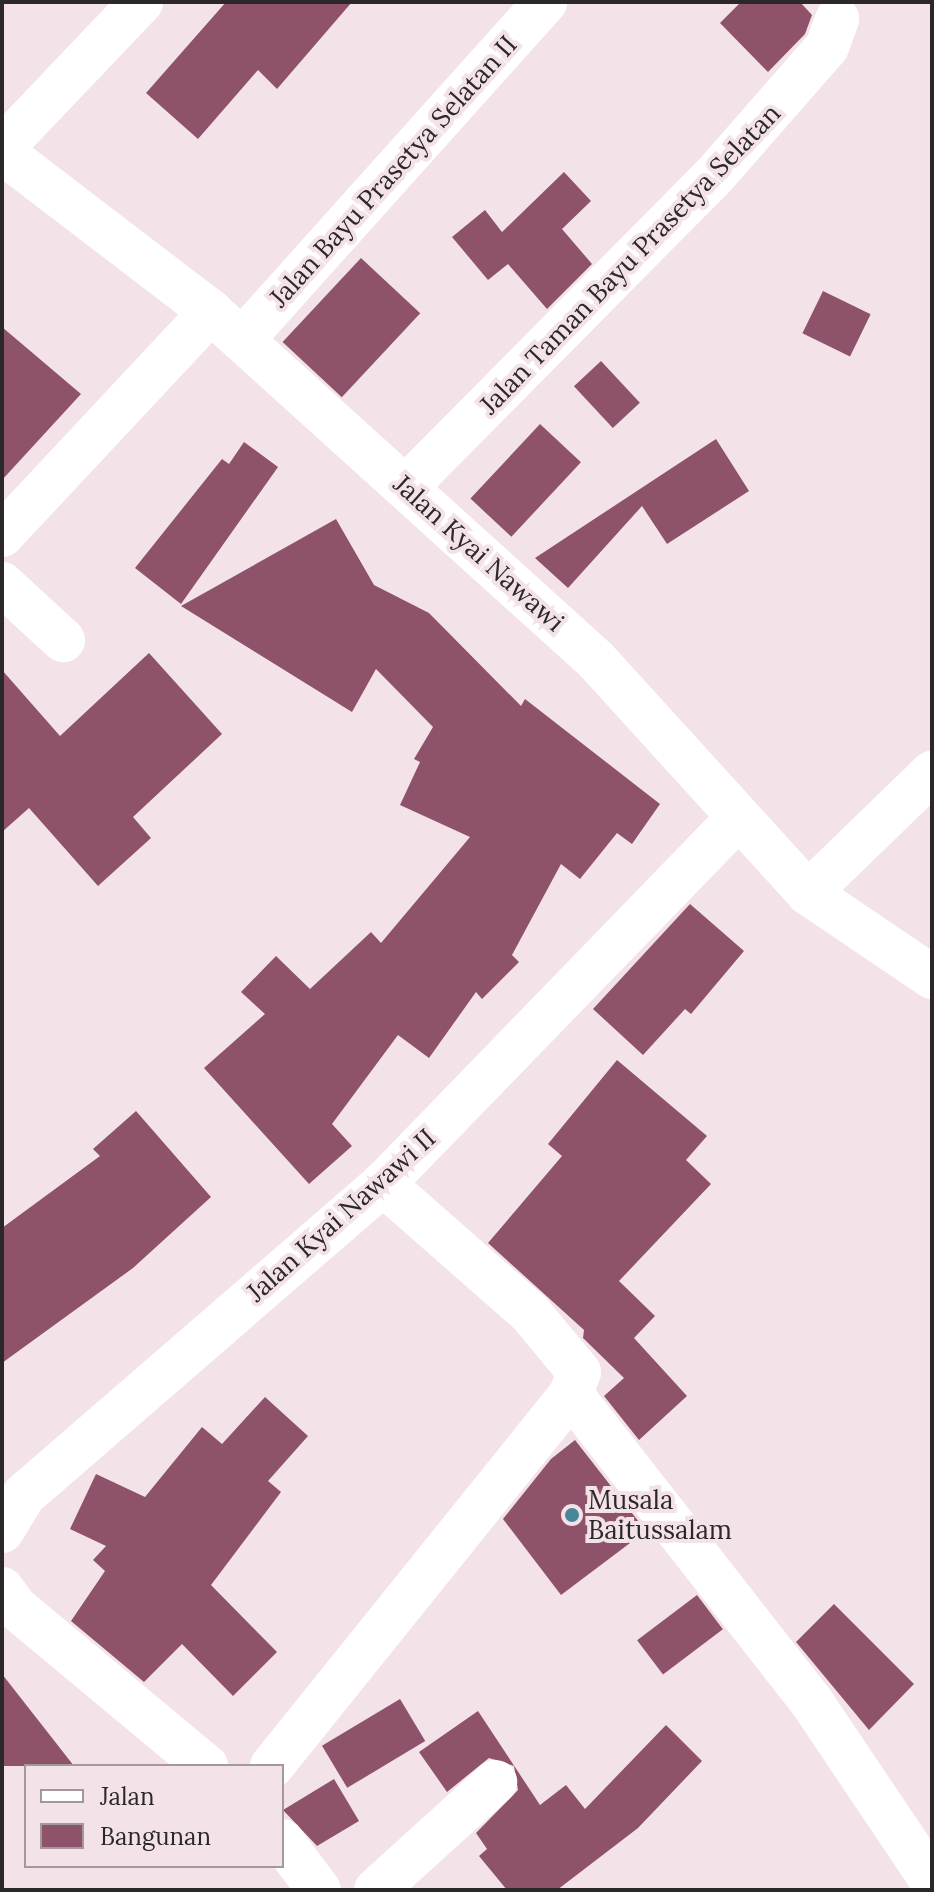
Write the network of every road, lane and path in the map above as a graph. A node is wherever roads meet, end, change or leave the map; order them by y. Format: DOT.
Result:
graph roads {
  1 [pos="141,2"];
  2 [pos="545,2"];
  3 [pos="840,8"];
  4 [pos="2,150"];
  5 [pos="226,326"];
  6 [pos="406,487"];
  7 [pos="2,535"];
  8 [pos="2,584"];
  9 [pos="63,640"];
  10 [pos="932,773"];
  11 [pos="738,818"];
  12 [pos="808,893"];
  13 [pos="932,977"];
  14 [pos="383,1184"];
  15 [pos="571,1394"];
  16 [pos="2,1531"];
  17 [pos="2,1589"];
  18 [pos="204,1764"];
  19 [pos="274,1764"];
  20 [pos="495,1782"];
  21 [pos="284,1844"];
  22 [pos="932,1881"];
  23 [pos="319,1890"];
  24 [pos="376,1890"];
  1 -- 4 [label="street"];
  2 -- 5 [label="street, Jalan Bayu Prasetya Selatan II"];
  3 -- 6 [label="street, Jalan Taman Bayu Prasetya Selatan"];
  4 -- 5 [label="street, Jalan Kyai Nawawi"];
  5 -- 6 [label="street, Jalan Kyai Nawawi"];
  5 -- 7 [label="street, Jalan Bayu Prasetya Selatan II"];
  6 -- 11 [label="street, Jalan Kyai Nawawi"];
  8 -- 9 [label="street"];
  10 -- 12 [label="street"];
  11 -- 12 [label="street, Jalan Kyai Nawawi"];
  11 -- 14 [label="street, Jalan Kyai Nawawi II"];
  12 -- 13 [label="street, Jalan Kyai Nawawi"];
  14 -- 15 [label="street"];
  14 -- 16 [label="street, Jalan Kyai Nawawi II"];
  15 -- 19 [label="street"];
  15 -- 22 [label="street"];
  17 -- 18 [label="street"];
  20 -- 24 [label="street"];
  21 -- 23 [label="street"];
}
